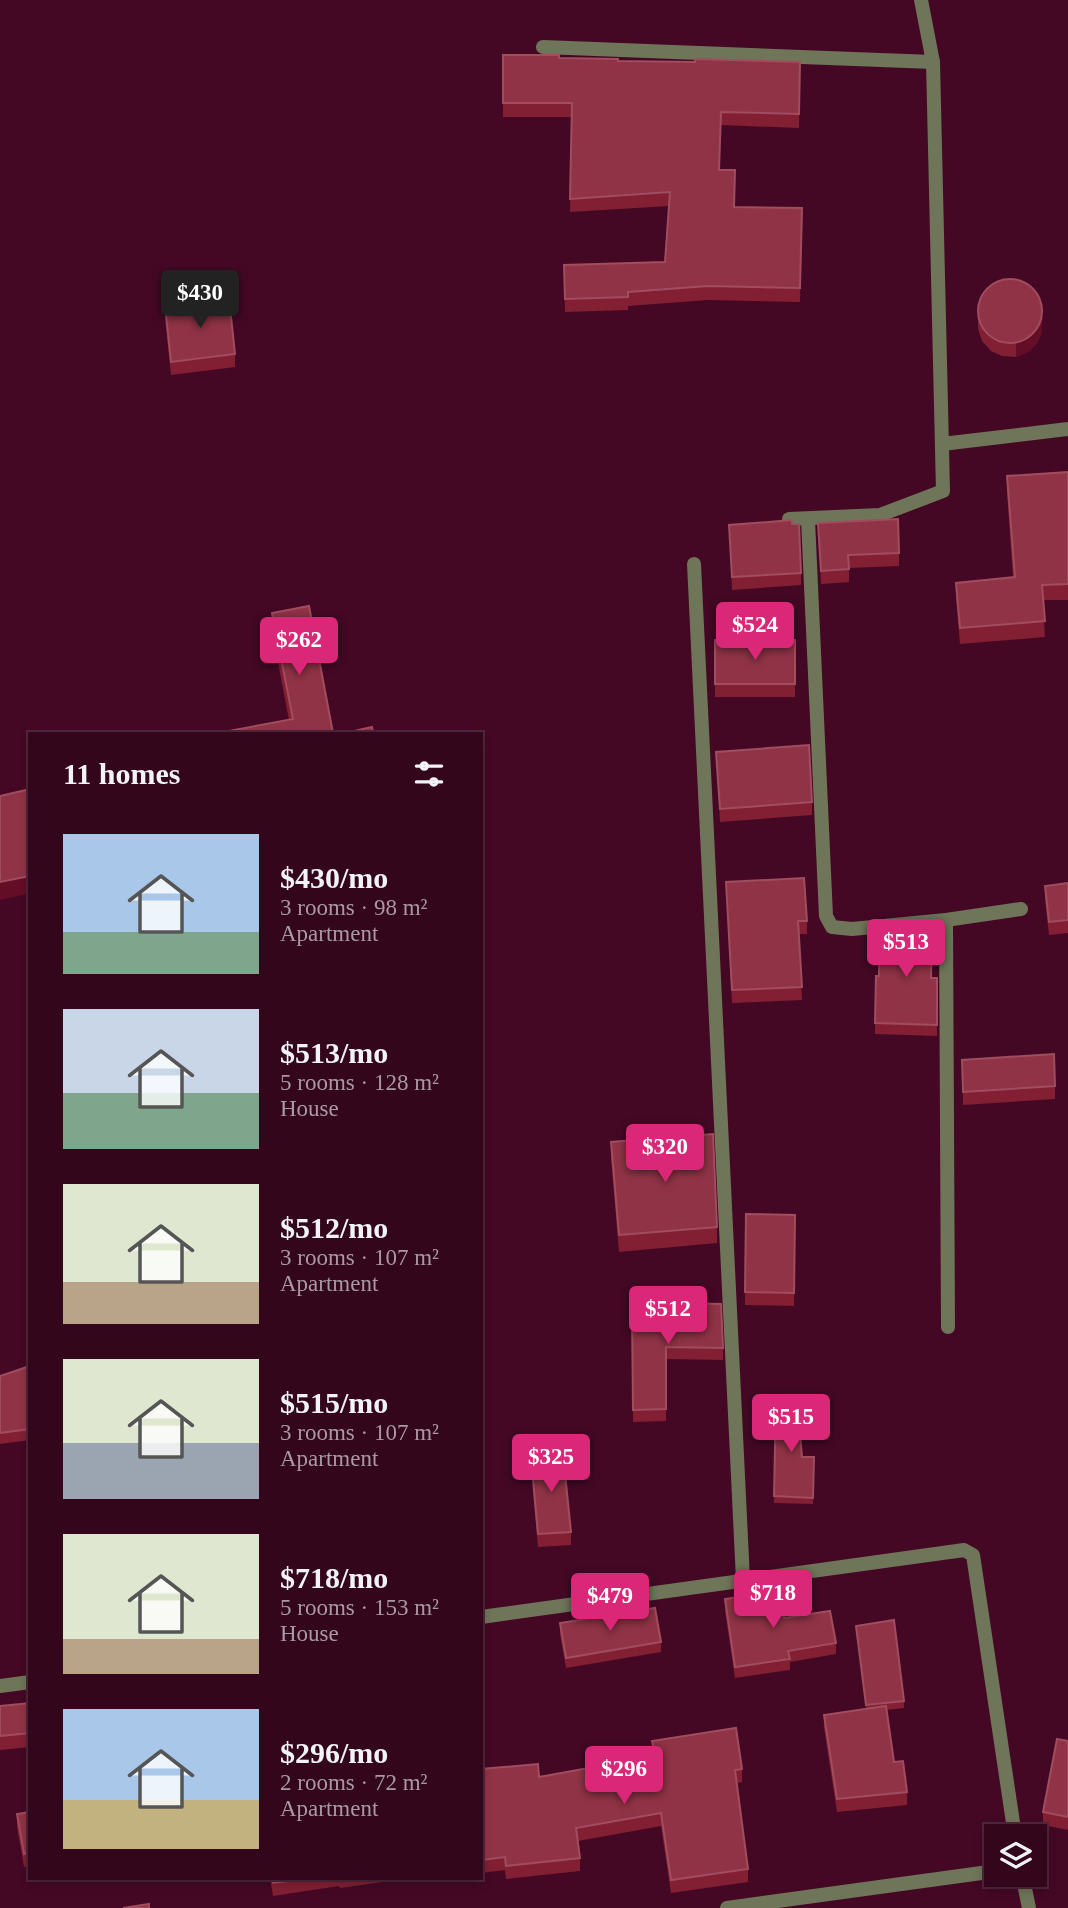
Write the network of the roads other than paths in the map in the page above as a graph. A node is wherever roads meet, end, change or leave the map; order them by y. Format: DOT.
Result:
graph roads {
  1 [pos="921,0"];
  2 [pos="543,47"];
  3 [pos="933,62"];
  4 [pos="1068,429"];
  5 [pos="942,444"];
  6 [pos="789,519"];
  7 [pos="808,520"];
  8 [pos="694,564"];
  9 [pos="1021,909"];
  10 [pos="946,920"];
  11 [pos="948,1327"];
  12 [pos="743,1580"];
  13 [pos="483,1617"];
  14 [pos="28,1682"];
  15 [pos="0,1686"];
  16 [pos="1013,1824"];
  17 [pos="984,1873"];
  18 [pos="1025,1887"];
  19 [pos="727,1908"];
  20 [pos="1029,1908"];
  1 -- 3 [label="street"];
  2 -- 3 [label="street"];
  3 -- 5 [label="street"];
  4 -- 5 [label="street"];
  5 -- 7 [label="street"];
  6 -- 7 [label="street"];
  7 -- 10 [label="street"];
  8 -- 12 [label="street"];
  9 -- 10 [label="street"];
  10 -- 11 [label="street"];
  12 -- 13 [label="street"];
  12 -- 16 [label="street"];
  14 -- 15 [label="street"];
  17 -- 19 [label="street"];
  18 -- 20 [label="street"];
}
